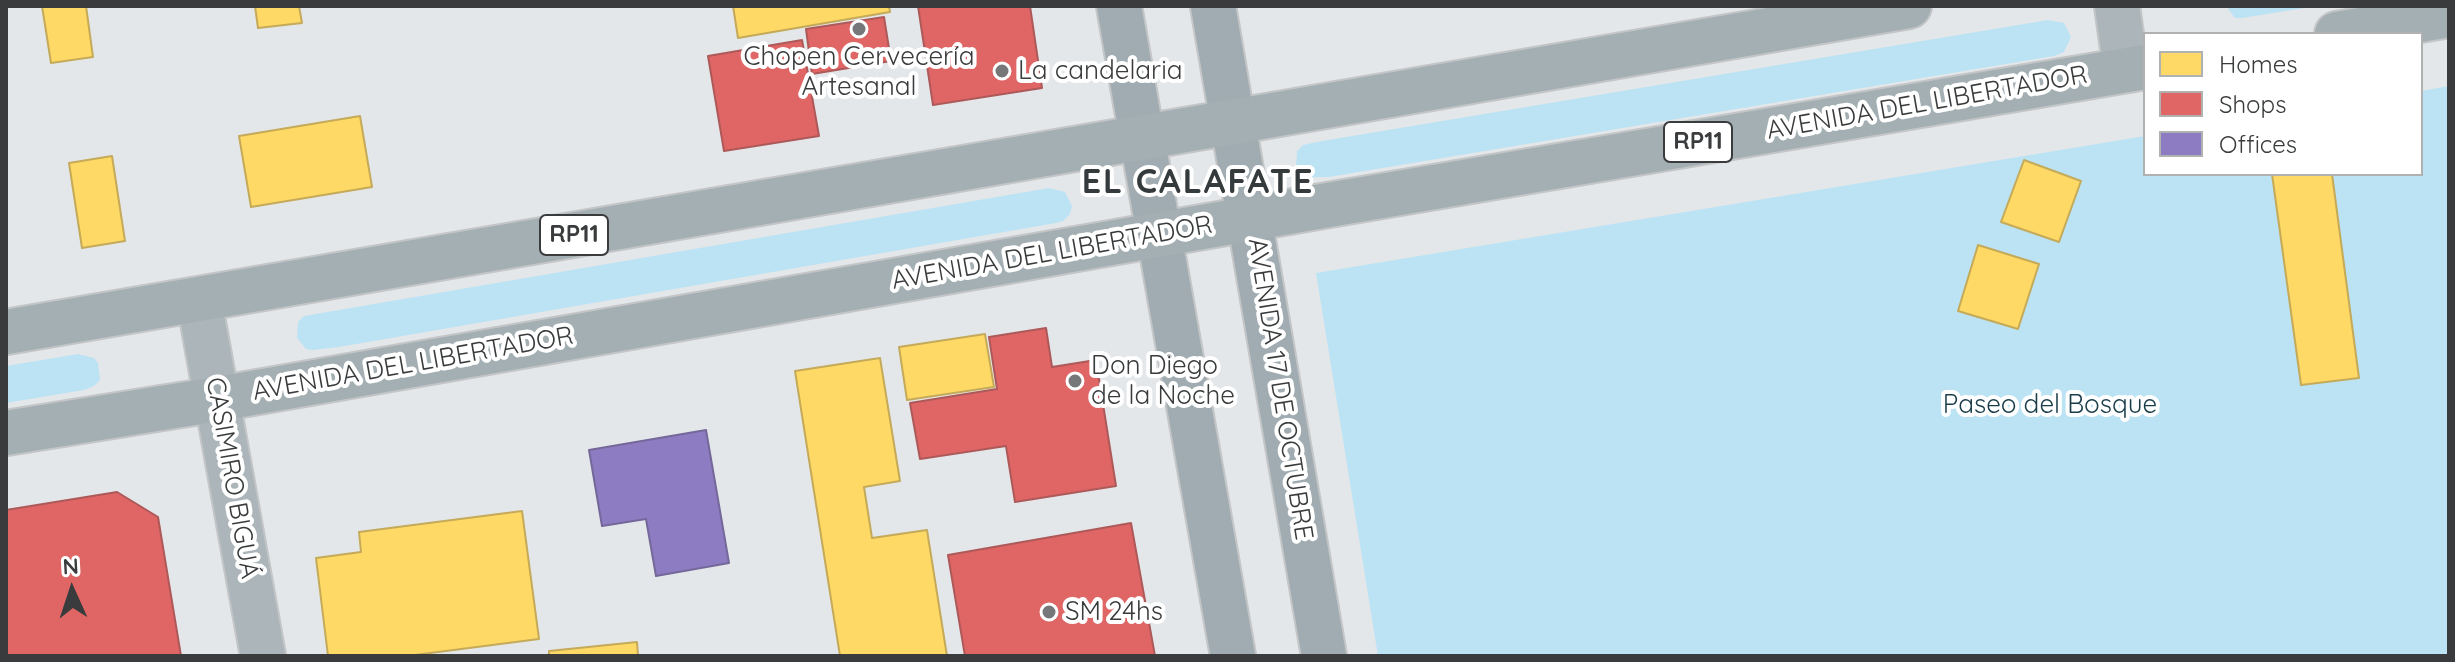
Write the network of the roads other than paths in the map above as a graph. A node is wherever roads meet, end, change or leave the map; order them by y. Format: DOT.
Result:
graph roads {
  1 [pos="1119,6"];
  2 [pos="1213,6"];
  3 [pos="1909,6"];
  4 [pos="2117,6"];
  5 [pos="2449,15"];
  6 [pos="2349,32"];
  7 [pos="2135,68"];
  8 [pos="1234,122"];
  9 [pos="1142,138"];
  10 [pos="1251,219"];
  11 [pos="1160,234"];
  12 [pos="199,300"];
  13 [pos="6,332"];
  14 [pos="218,399"];
  15 [pos="6,433"];
  16 [pos="263,656"];
  17 [pos="1233,656"];
  18 [pos="1324,656"];
  1 -- 9 [label="main road"];
  2 -- 8 [label="main road, AVENIDA 17 DE OCTUBRE"];
  3 -- 8 [label="main road, RP11"];
  4 -- 7 [label="street"];
  5 -- 6 [label="main road"];
  7 -- 10 [label="main road, AVENIDA DEL LIBERTADOR / RP11"];
  8 -- 9 [label="main road, RP11"];
  8 -- 10 [label="main road, AVENIDA 17 DE OCTUBRE"];
  9 -- 11 [label="main road"];
  9 -- 12 [label="main road, RP11"];
  10 -- 11 [label="main road, AVENIDA DEL LIBERTADOR / RP11"];
  10 -- 18 [label="main road, AVENIDA 17 DE OCTUBRE"];
  11 -- 14 [label="main road, AVENIDA DEL LIBERTADOR / RP11"];
  11 -- 17 [label="main road"];
  12 -- 13 [label="main road, RP11"];
  12 -- 14 [label="street, CASIMIRO BIGUÁ"];
  14 -- 15 [label="main road, AVENIDA DEL LIBERTADOR / RP11"];
  14 -- 16 [label="street, CASIMIRO BIGUÁ"];
}
